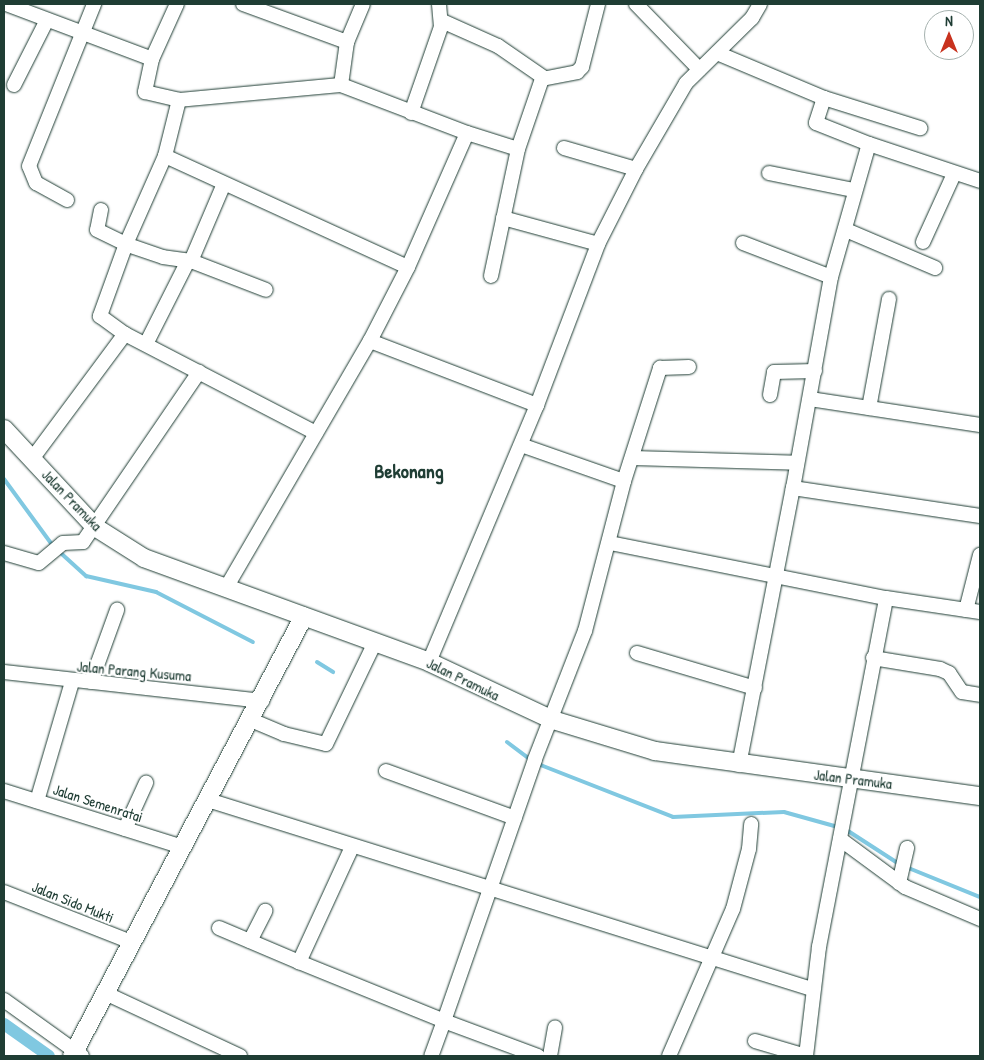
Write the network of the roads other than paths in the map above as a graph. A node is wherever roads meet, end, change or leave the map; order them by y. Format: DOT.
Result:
graph roads {
  1 [pos="6,4"];
  2 [pos="94,4"];
  3 [pos="177,4"];
  4 [pos="243,4"];
  5 [pos="363,4"];
  6 [pos="439,4"];
  7 [pos="598,4"];
  8 [pos="760,4"];
  9 [pos="642,5"];
  10 [pos="47,20"];
  11 [pos="442,21"];
  12 [pos="82,33"];
  13 [pos="347,42"];
  14 [pos="717,53"];
  15 [pos="152,59"];
  16 [pos="699,69"];
  17 [pos="543,77"];
  18 [pos="14,85"];
  19 [pos="341,85"];
  20 [pos="824,98"];
  21 [pos="179,100"];
  22 [pos="411,113"];
  23 [pos="920,128"];
  24 [pos="467,133"];
  25 [pos="869,144"];
  26 [pos="564,148"];
  27 [pos="518,149"];
  28 [pos="165,156"];
  29 [pos="636,169"];
  30 [pos="769,173"];
  31 [pos="954,174"];
  32 [pos="980,181"];
  33 [pos="223,186"];
  34 [pos="853,190"];
  35 [pos="68,200"];
  36 [pos="101,210"];
  37 [pos="502,218"];
  38 [pos="846,230"];
  39 [pos="923,242"];
  40 [pos="743,243"];
  41 [pos="126,244"];
  42 [pos="598,244"];
  43 [pos="189,262"];
  44 [pos="408,267"];
  45 [pos="935,268"];
  46 [pos="491,276"];
  47 [pos="831,277"];
  48 [pos="266,290"];
  49 [pos="889,299"];
  50 [pos="125,334"];
  51 [pos="370,341"];
  52 [pos="146,344"];
  53 [pos="689,367"];
  54 [pos="814,371"];
  55 [pos="199,372"];
  56 [pos="770,395"];
  57 [pos="810,399"];
  58 [pos="537,405"];
  59 [pos="869,408"];
  60 [pos="980,425"];
  61 [pos="4,429"];
  62 [pos="316,433"];
  63 [pos="521,445"];
  64 [pos="32,458"];
  65 [pos="633,458"];
  66 [pos="797,463"];
  67 [pos="624,481"];
  68 [pos="793,488"];
  69 [pos="980,516"];
  70 [pos="95,527"];
  71 [pos="610,543"];
  72 [pos="4,553"];
  73 [pos="980,555"];
  74 [pos="778,576"];
  75 [pos="226,588"];
  76 [pos="886,598"];
  77 [pos="117,610"];
  78 [pos="973,611"];
  79 [pos="304,616"];
  80 [pos="375,642"];
  81 [pos="637,653"];
  82 [pos="873,658"];
  83 [pos="429,662"];
  84 [pos="4,672"];
  85 [pos="72,682"];
  86 [pos="91,682"];
  87 [pos="755,688"];
  88 [pos="980,695"];
  89 [pos="262,700"];
  90 [pos="251,720"];
  91 [pos="554,720"];
  92 [pos="739,765"];
  93 [pos="386,771"];
  94 [pos="851,778"];
  95 [pos="146,783"];
  96 [pos="4,791"];
  97 [pos="980,796"];
  98 [pos="36,800"];
  99 [pos="208,800"];
  100 [pos="515,818"];
  101 [pos="751,824"];
  102 [pos="125,829"];
  103 [pos="841,832"];
  104 [pos="183,847"];
  105 [pos="352,848"];
  106 [pos="907,848"];
  107 [pos="899,883"];
  108 [pos="492,886"];
  109 [pos="4,892"];
  110 [pos="265,910"];
  111 [pos="980,919"];
  112 [pos="220,928"];
  113 [pos="250,941"];
  114 [pos="131,942"];
  115 [pos="710,960"];
  116 [pos="299,962"];
  117 [pos="812,989"];
  118 [pos="105,993"];
  119 [pos="4,1000"];
  120 [pos="444,1021"];
  121 [pos="555,1027"];
  122 [pos="754,1041"];
  123 [pos="76,1054"];
  124 [pos="240,1056"];
  125 [pos="431,1056"];
  126 [pos="538,1056"];
  127 [pos="550,1056"];
  128 [pos="669,1056"];
  129 [pos="806,1056"];
  1 -- 10 [label="street"];
  2 -- 12 [label="street"];
  3 -- 15 [label="street"];
  4 -- 13 [label="street"];
  5 -- 13 [label="street"];
  6 -- 11 [label="street"];
  7 -- 17 [label="street"];
  8 -- 14 [label="street"];
  9 -- 16 [label="street"];
  10 -- 12 [label="street"];
  10 -- 18 [label="street"];
  11 -- 17 [label="street"];
  11 -- 22 [label="street"];
  12 -- 15 [label="street"];
  12 -- 35 [label="street"];
  13 -- 19 [label="street"];
  14 -- 16 [label="street"];
  14 -- 20 [label="street"];
  15 -- 21 [label="street"];
  16 -- 29 [label="street"];
  17 -- 27 [label="street"];
  19 -- 21 [label="street"];
  19 -- 22 [label="street"];
  20 -- 23 [label="street"];
  20 -- 25 [label="street"];
  21 -- 28 [label="street"];
  22 -- 24 [label="street"];
  24 -- 27 [label="street"];
  24 -- 44 [label="street"];
  25 -- 31 [label="street"];
  25 -- 34 [label="street"];
  26 -- 29 [label="street"];
  27 -- 37 [label="street"];
  28 -- 33 [label="street"];
  28 -- 41 [label="street"];
  29 -- 42 [label="street"];
  30 -- 34 [label="street"];
  31 -- 32 [label="street"];
  31 -- 39 [label="street"];
  33 -- 43 [label="street"];
  33 -- 44 [label="street"];
  34 -- 38 [label="street"];
  36 -- 41 [label="street"];
  37 -- 42 [label="street"];
  37 -- 46 [label="street"];
  38 -- 45 [label="street"];
  38 -- 47 [label="street"];
  40 -- 47 [label="street"];
  41 -- 43 [label="street"];
  41 -- 50 [label="street"];
  42 -- 58 [label="street"];
  43 -- 48 [label="street"];
  43 -- 52 [label="street"];
  44 -- 51 [label="street"];
  47 -- 54 [label="street"];
  49 -- 59 [label="street"];
  50 -- 52 [label="street"];
  50 -- 64 [label="street"];
  51 -- 58 [label="street"];
  51 -- 62 [label="street"];
  52 -- 55 [label="street"];
  53 -- 65 [label="street"];
  54 -- 56 [label="street"];
  54 -- 57 [label="street"];
  55 -- 62 [label="street"];
  55 -- 70 [label="street"];
  57 -- 59 [label="street"];
  57 -- 66 [label="street"];
  58 -- 63 [label="street"];
  59 -- 60 [label="street"];
  61 -- 64 [label="main road, Jalan Pramuka"];
  62 -- 75 [label="street"];
  63 -- 67 [label="street"];
  63 -- 83 [label="street"];
  64 -- 70 [label="main road, Jalan Pramuka"];
  65 -- 66 [label="street"];
  65 -- 67 [label="street"];
  66 -- 68 [label="street"];
  67 -- 71 [label="street"];
  68 -- 69 [label="street"];
  68 -- 74 [label="street"];
  70 -- 72 [label="street"];
  70 -- 75 [label="main road, Jalan Pramuka"];
  71 -- 74 [label="street"];
  71 -- 91 [label="street"];
  73 -- 78 [label="street"];
  74 -- 76 [label="street"];
  74 -- 87 [label="street"];
  75 -- 79 [label="main road, Jalan Pramuka"];
  76 -- 78 [label="street"];
  76 -- 82 [label="street"];
  77 -- 86 [label="street"];
  79 -- 80 [label="main road, Jalan Pramuka"];
  79 -- 89 [label="main road"];
  80 -- 83 [label="main road, Jalan Pramuka"];
  80 -- 90 [label="street"];
  81 -- 87 [label="street"];
  82 -- 88 [label="street"];
  82 -- 94 [label="street"];
  83 -- 91 [label="main road, Jalan Pramuka"];
  84 -- 85 [label="street, Jalan Parang Kusuma"];
  85 -- 86 [label="street, Jalan Parang Kusuma"];
  85 -- 98 [label="street"];
  86 -- 89 [label="street, Jalan Parang Kusuma"];
  87 -- 92 [label="street"];
  89 -- 90 [label="main road"];
  90 -- 99 [label="main road"];
  91 -- 92 [label="main road, Jalan Pramuka"];
  91 -- 100 [label="street"];
  92 -- 94 [label="main road, Jalan Pramuka"];
  93 -- 100 [label="street"];
  94 -- 97 [label="main road, Jalan Pramuka"];
  94 -- 103 [label="street"];
  95 -- 102 [label="street"];
  96 -- 98 [label="street, Jalan Semenratai"];
  98 -- 102 [label="street, Jalan Semenratai"];
  99 -- 104 [label="main road"];
  99 -- 105 [label="street"];
  100 -- 108 [label="street"];
  101 -- 115 [label="street"];
  102 -- 104 [label="street, Jalan Semenratai"];
  103 -- 107 [label="street"];
  103 -- 117 [label="street"];
  104 -- 114 [label="main road"];
  105 -- 108 [label="street"];
  105 -- 116 [label="street"];
  106 -- 107 [label="street"];
  107 -- 111 [label="street"];
  108 -- 115 [label="street"];
  108 -- 120 [label="street"];
  109 -- 114 [label="street, Jalan Sido Mukti"];
  110 -- 113 [label="street"];
  112 -- 113 [label="street"];
  113 -- 116 [label="street"];
  114 -- 118 [label="main road"];
  115 -- 117 [label="street"];
  115 -- 128 [label="street"];
  116 -- 120 [label="street"];
  117 -- 129 [label="street"];
  118 -- 123 [label="main road"];
  118 -- 124 [label="street"];
  119 -- 123 [label="street"];
  120 -- 125 [label="street"];
  120 -- 126 [label="street"];
  121 -- 127 [label="street"];
  122 -- 129 [label="street"];
}
